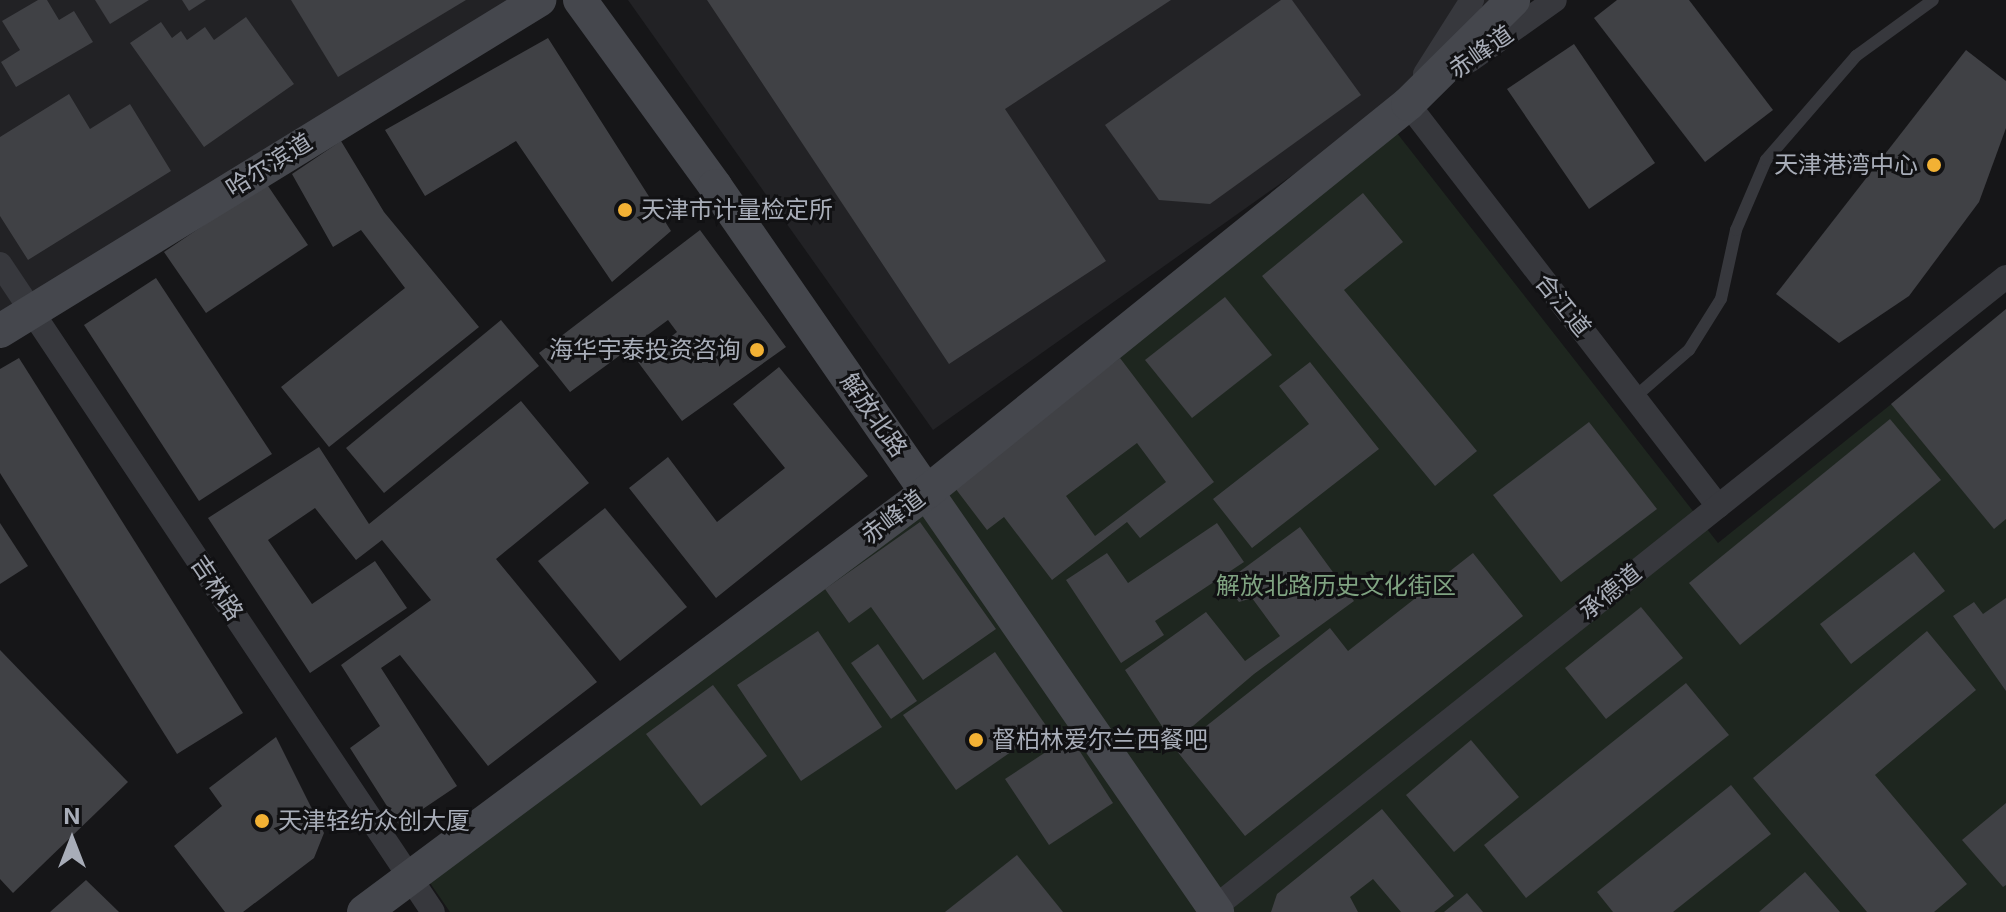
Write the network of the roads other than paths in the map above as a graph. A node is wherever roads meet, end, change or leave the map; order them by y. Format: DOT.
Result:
graph roads {
  1 [pos="539,0"];
  2 [pos="580,0"];
  3 [pos="1456,0"];
  4 [pos="1472,0"];
  5 [pos="1513,0"];
  6 [pos="1555,0"];
  7 [pos="1933,0"];
  8 [pos="1408,104"];
  9 [pos="0,264"];
  10 [pos="2006,277"];
  11 [pos="32,311"];
  12 [pos="0,331"];
  13 [pos="1636,396"];
  14 [pos="927,492"];
  15 [pos="1718,506"];
  16 [pos="410,877"];
  17 [pos="1213,911"];
  18 [pos="364,912"];
  19 [pos="433,912"];
  1 -- 11 [label="street, 哈尔滨道"];
  2 -- 14 [label="street, 解放北路"];
  3 -- 8 [label="street, 赤峰道"];
  4 -- 8 [label="street"];
  5 -- 8 [label="street"];
  6 -- 8 [label="street, 赤峰道"];
  7 -- 13 [label="lane"];
  8 -- 13 [label="street, 合江道"];
  8 -- 14 [label="street, 赤峰道"];
  9 -- 11 [label="street, 吉林路"];
  10 -- 15 [label="street, 承德道"];
  11 -- 12 [label="street, 哈尔滨道"];
  11 -- 16 [label="street, 吉林路"];
  13 -- 15 [label="street, 合江道"];
  14 -- 16 [label="street, 赤峰道"];
  14 -- 17 [label="street, 解放北路"];
  15 -- 17 [label="street, 承德道"];
  16 -- 18 [label="street, 赤峰道"];
  16 -- 19 [label="street, 吉林路"];
}
